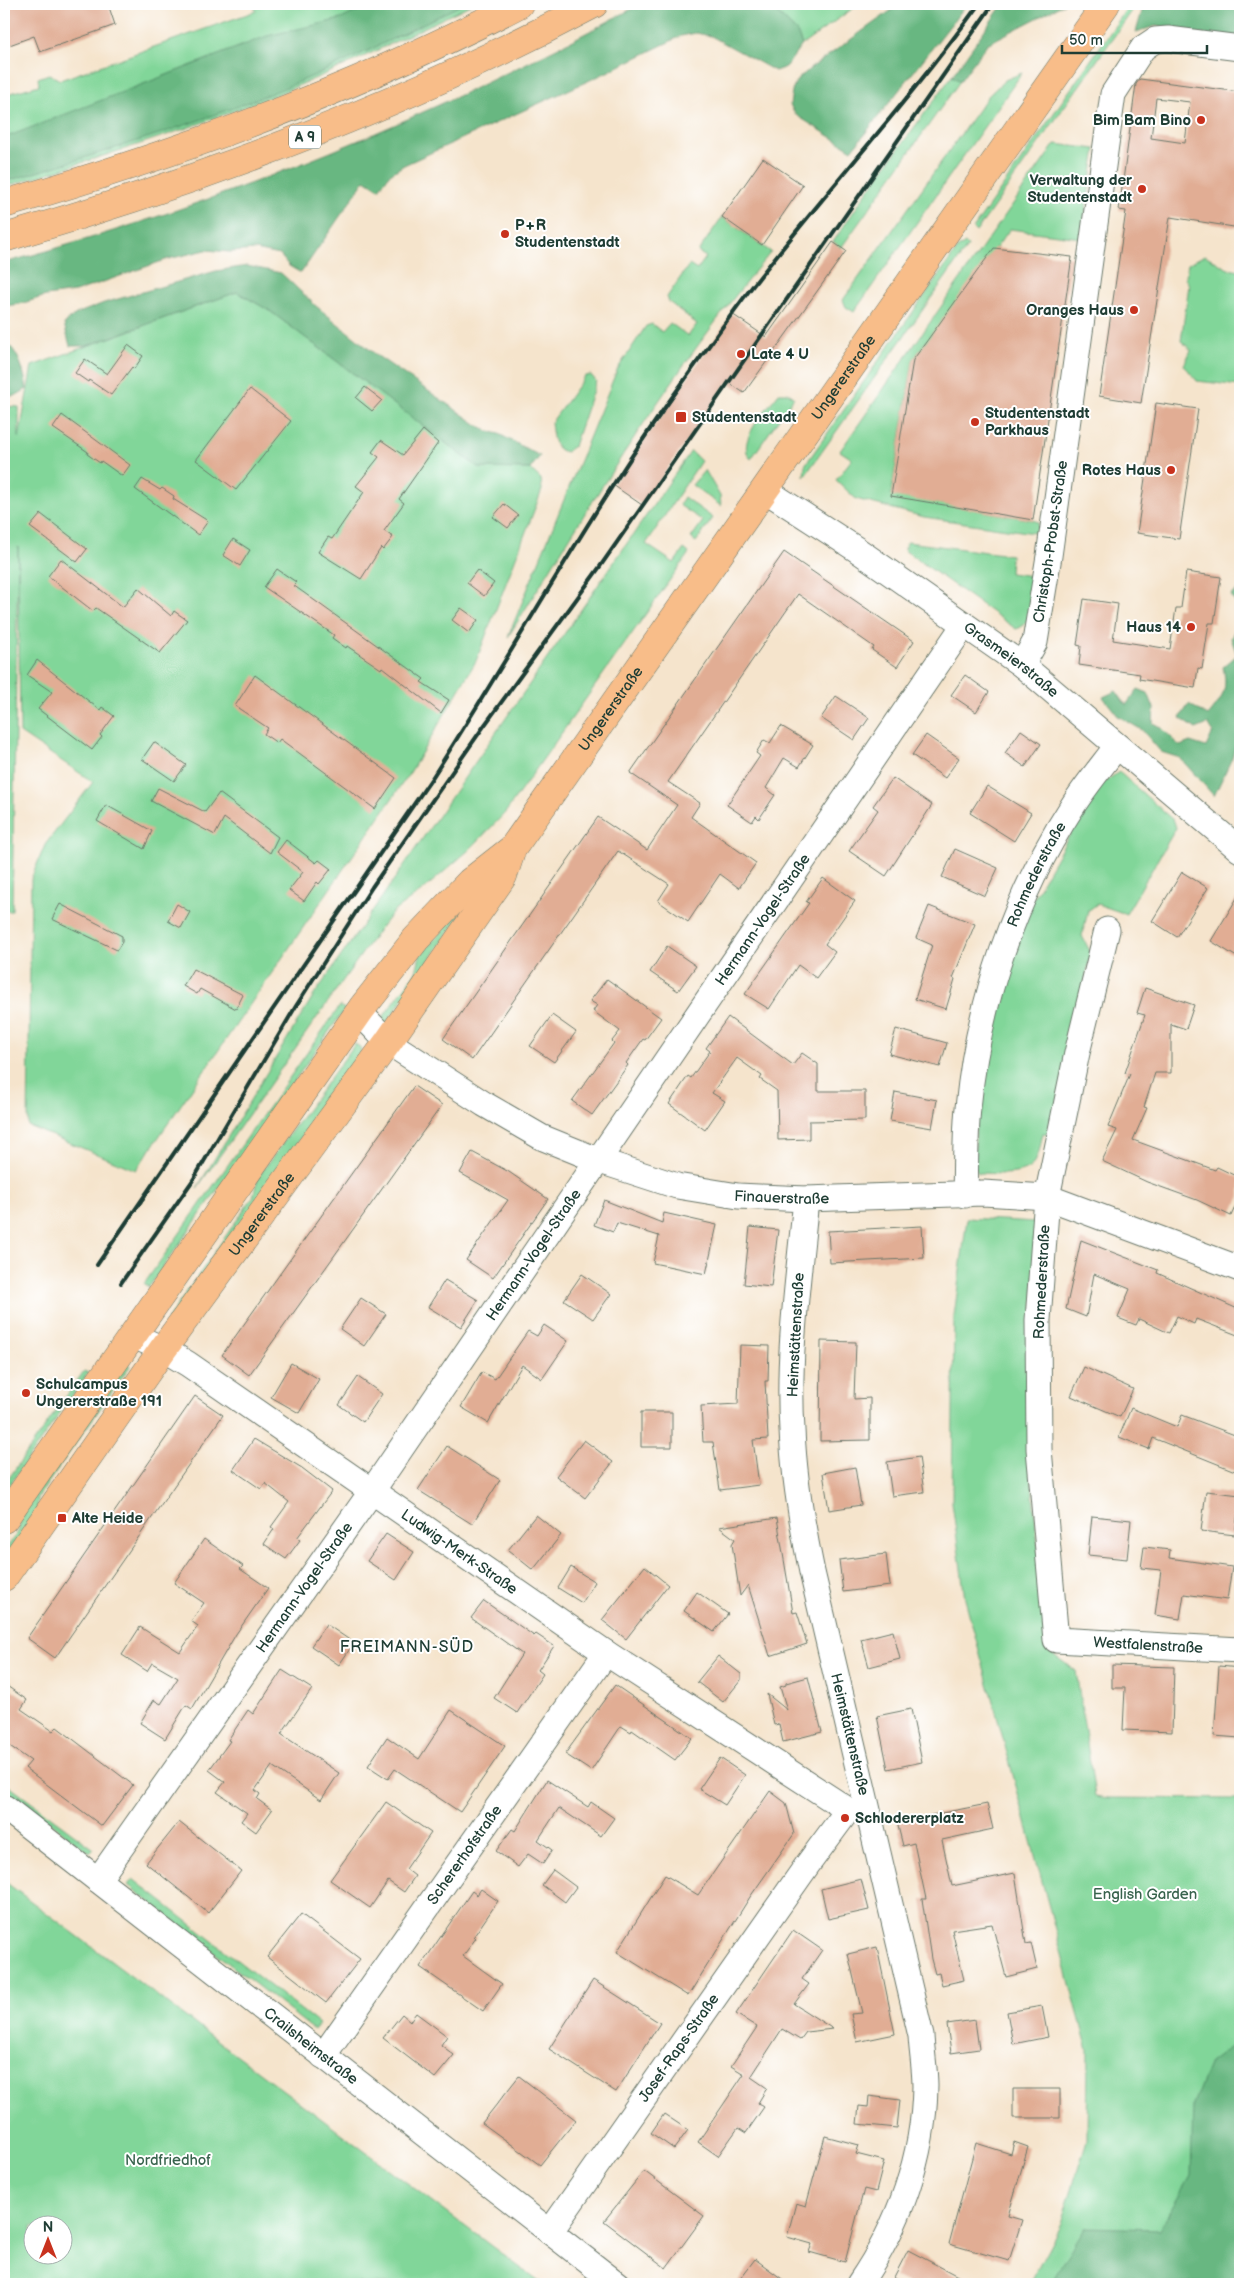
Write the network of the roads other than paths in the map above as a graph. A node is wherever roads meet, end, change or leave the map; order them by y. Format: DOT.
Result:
graph roads {
  1 [pos="519,4"];
  2 [pos="594,4"];
  3 [pos="1106,4"];
  4 [pos="1240,48"];
  5 [pos="4,204"];
  6 [pos="4,238"];
  7 [pos="765,490"];
  8 [pos="964,625"];
  9 [pos="1022,665"];
  10 [pos="1117,746"];
  11 [pos="512,849"];
  12 [pos="1240,850"];
  13 [pos="1107,930"];
  14 [pos="359,1012"];
  15 [pos="388,1042"];
  16 [pos="600,1161"];
  17 [pos="966,1195"];
  18 [pos="1047,1197"];
  19 [pos="806,1198"];
  20 [pos="1240,1269"];
  21 [pos="134,1336"];
  22 [pos="164,1349"];
  23 [pos="372,1491"];
  24 [pos="4,1519"];
  25 [pos="4,1577"];
  26 [pos="1056,1640"];
  27 [pos="1240,1650"];
  28 [pos="606,1653"];
  29 [pos="4,1807"];
  30 [pos="857,1809"];
  31 [pos="98,1880"];
  32 [pos="323,2056"];
  33 [pos="550,2232"];
  34 [pos="617,2284"];
  35 [pos="859,2284"];
  1 -- 5 [label="main road, A 9"];
  2 -- 6 [label="main road, A 9"];
  3 -- 7 [label="main road, Ungererstraße"];
  4 -- 9 [label="street, Christoph-Probst-Straße"];
  7 -- 8 [label="street, Grasmeierstraße"];
  7 -- 11 [label="main road, Ungererstraße"];
  8 -- 9 [label="street, Grasmeierstraße"];
  8 -- 16 [label="street, Hermann-Vogel-Straße"];
  9 -- 10 [label="street, Grasmeierstraße"];
  10 -- 12 [label="street, Grasmeierstraße"];
  10 -- 17 [label="street, Rohmederstraße"];
  11 -- 14 [label="main road, Ungererstraße"];
  11 -- 15 [label="main road, Ungererstraße"];
  13 -- 18 [label="street, Rohmederstraße"];
  14 -- 15 [label="street, Finauerstraße"];
  14 -- 21 [label="main road, Ungererstraße"];
  15 -- 16 [label="street, Finauerstraße"];
  15 -- 22 [label="main road, Ungererstraße"];
  16 -- 19 [label="street, Finauerstraße"];
  16 -- 23 [label="street, Hermann-Vogel-Straße"];
  17 -- 18 [label="street, Finauerstraße"];
  17 -- 19 [label="street, Finauerstraße"];
  18 -- 20 [label="street, Finauerstraße"];
  18 -- 26 [label="street, Rohmederstraße"];
  19 -- 30 [label="street, Heimstättenstraße"];
  21 -- 22 [label="street, Ludwig-Merk-Straße"];
  21 -- 24 [label="main road, Ungererstraße"];
  22 -- 23 [label="street, Ludwig-Merk-Straße"];
  22 -- 25 [label="main road, Ungererstraße"];
  23 -- 28 [label="street, Ludwig-Merk-Straße"];
  23 -- 31 [label="street, Hermann-Vogel-Straße"];
  26 -- 27 [label="street, Westfalenstraße"];
  28 -- 30 [label="street, Ludwig-Merk-Straße"];
  28 -- 32 [label="street, Schererhofstraße"];
  29 -- 31 [label="street, Crailsheimstraße"];
  30 -- 33 [label="street, Josef-Raps-Straße"];
  30 -- 35 [label="street, Heimstättenstraße"];
  31 -- 32 [label="street, Crailsheimstraße"];
  32 -- 33 [label="street, Crailsheimstraße"];
  33 -- 34 [label="street, Crailsheimstraße"];
}
